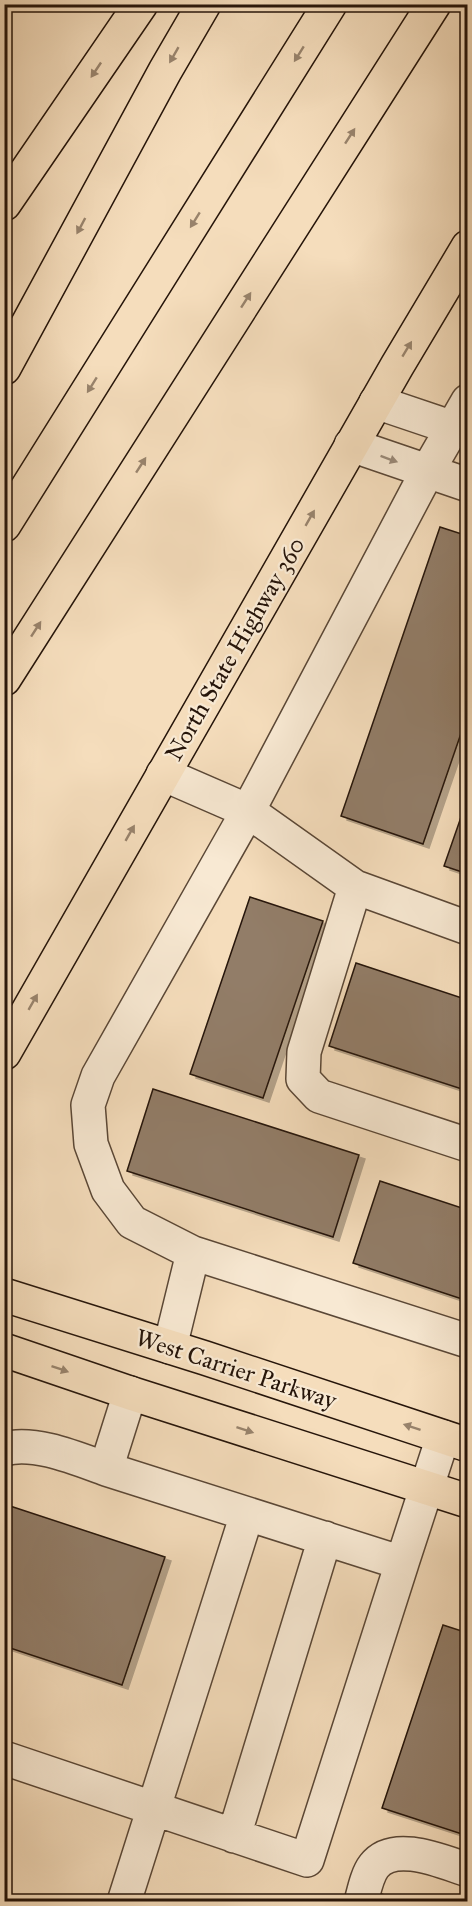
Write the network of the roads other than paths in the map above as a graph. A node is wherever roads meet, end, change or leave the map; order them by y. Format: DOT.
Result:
graph roads {
  1 [pos="141,4"];
  2 [pos="204,4"];
  3 [pos="330,4"];
  4 [pos="434,4"];
  5 [pos="4,204"];
  6 [pos="468,247"];
  7 [pos="4,368"];
  8 [pos="468,401"];
  9 [pos="376,402"];
  10 [pos="459,431"];
  11 [pos="351,445"];
  12 [pos="427,472"];
  13 [pos="468,485"];
  14 [pos="4,525"];
  15 [pos="4,679"];
  16 [pos="163,774"];
  17 [pos="248,811"];
  18 [pos="356,887"];
  19 [pos="468,928"];
  20 [pos="4,1053"];
  21 [pos="468,1144"];
  22 [pos="193,1253"];
  23 [pos="10,1292"];
  24 [pos="468,1341"];
  25 [pos="170,1347"];
  26 [pos="4,1350"];
  27 [pos="130,1394"];
  28 [pos="455,1441"];
  29 [pos="4,1449"];
  30 [pos="106,1469"];
  31 [pos="426,1487"];
  32 [pos="468,1501"];
  33 [pos="248,1514"];
  34 [pos="325,1538"];
  35 [pos="402,1563"];
  36 [pos="4,1758"];
  37 [pos="154,1809"];
  38 [pos="234,1836"];
  39 [pos="468,1870"];
  40 [pos="124,1902"];
  41 [pos="361,1902"];
  1 -- 5 [label="main road, one-way"];
  2 -- 7 [label="main road, one-way"];
  3 -- 14 [label="main road, one-way"];
  15 -- 4 [label="main road, one-way"];
  9 -- 6 [label="main road, North State Highway 360, one-way"];
  8 -- 10 [label="lane"];
  9 -- 10 [label="lane"];
  9 -- 11 [label="main road, North State Highway 360"];
  10 -- 12 [label="lane"];
  11 -- 12 [label="lane, one-way"];
  16 -- 11 [label="main road, North State Highway 360, one-way"];
  12 -- 13 [label="lane"];
  12 -- 17 [label="lane"];
  16 -- 17 [label="lane"];
  20 -- 16 [label="main road, North State Highway 360, one-way"];
  17 -- 18 [label="lane"];
  17 -- 22 [label="lane"];
  18 -- 19 [label="lane"];
  18 -- 21 [label="lane"];
  22 -- 24 [label="lane"];
  22 -- 25 [label="lane"];
  23 -- 25 [label="main road, West Carrier Parkway"];
  28 -- 25 [label="main road, West Carrier Parkway, one-way"];
  26 -- 27 [label="main road, one-way"];
  27 -- 30 [label="lane"];
  27 -- 31 [label="main road, one-way"];
  28 -- 31 [label="lane"];
  29 -- 30 [label="lane"];
  30 -- 33 [label="lane"];
  31 -- 32 [label="main road"];
  31 -- 35 [label="lane"];
  33 -- 34 [label="lane"];
  33 -- 37 [label="lane"];
  34 -- 35 [label="lane"];
  34 -- 38 [label="lane"];
  35 -- 38 [label="lane"];
  36 -- 37 [label="lane"];
  37 -- 38 [label="lane"];
  37 -- 40 [label="lane"];
  39 -- 41 [label="lane"];
}
